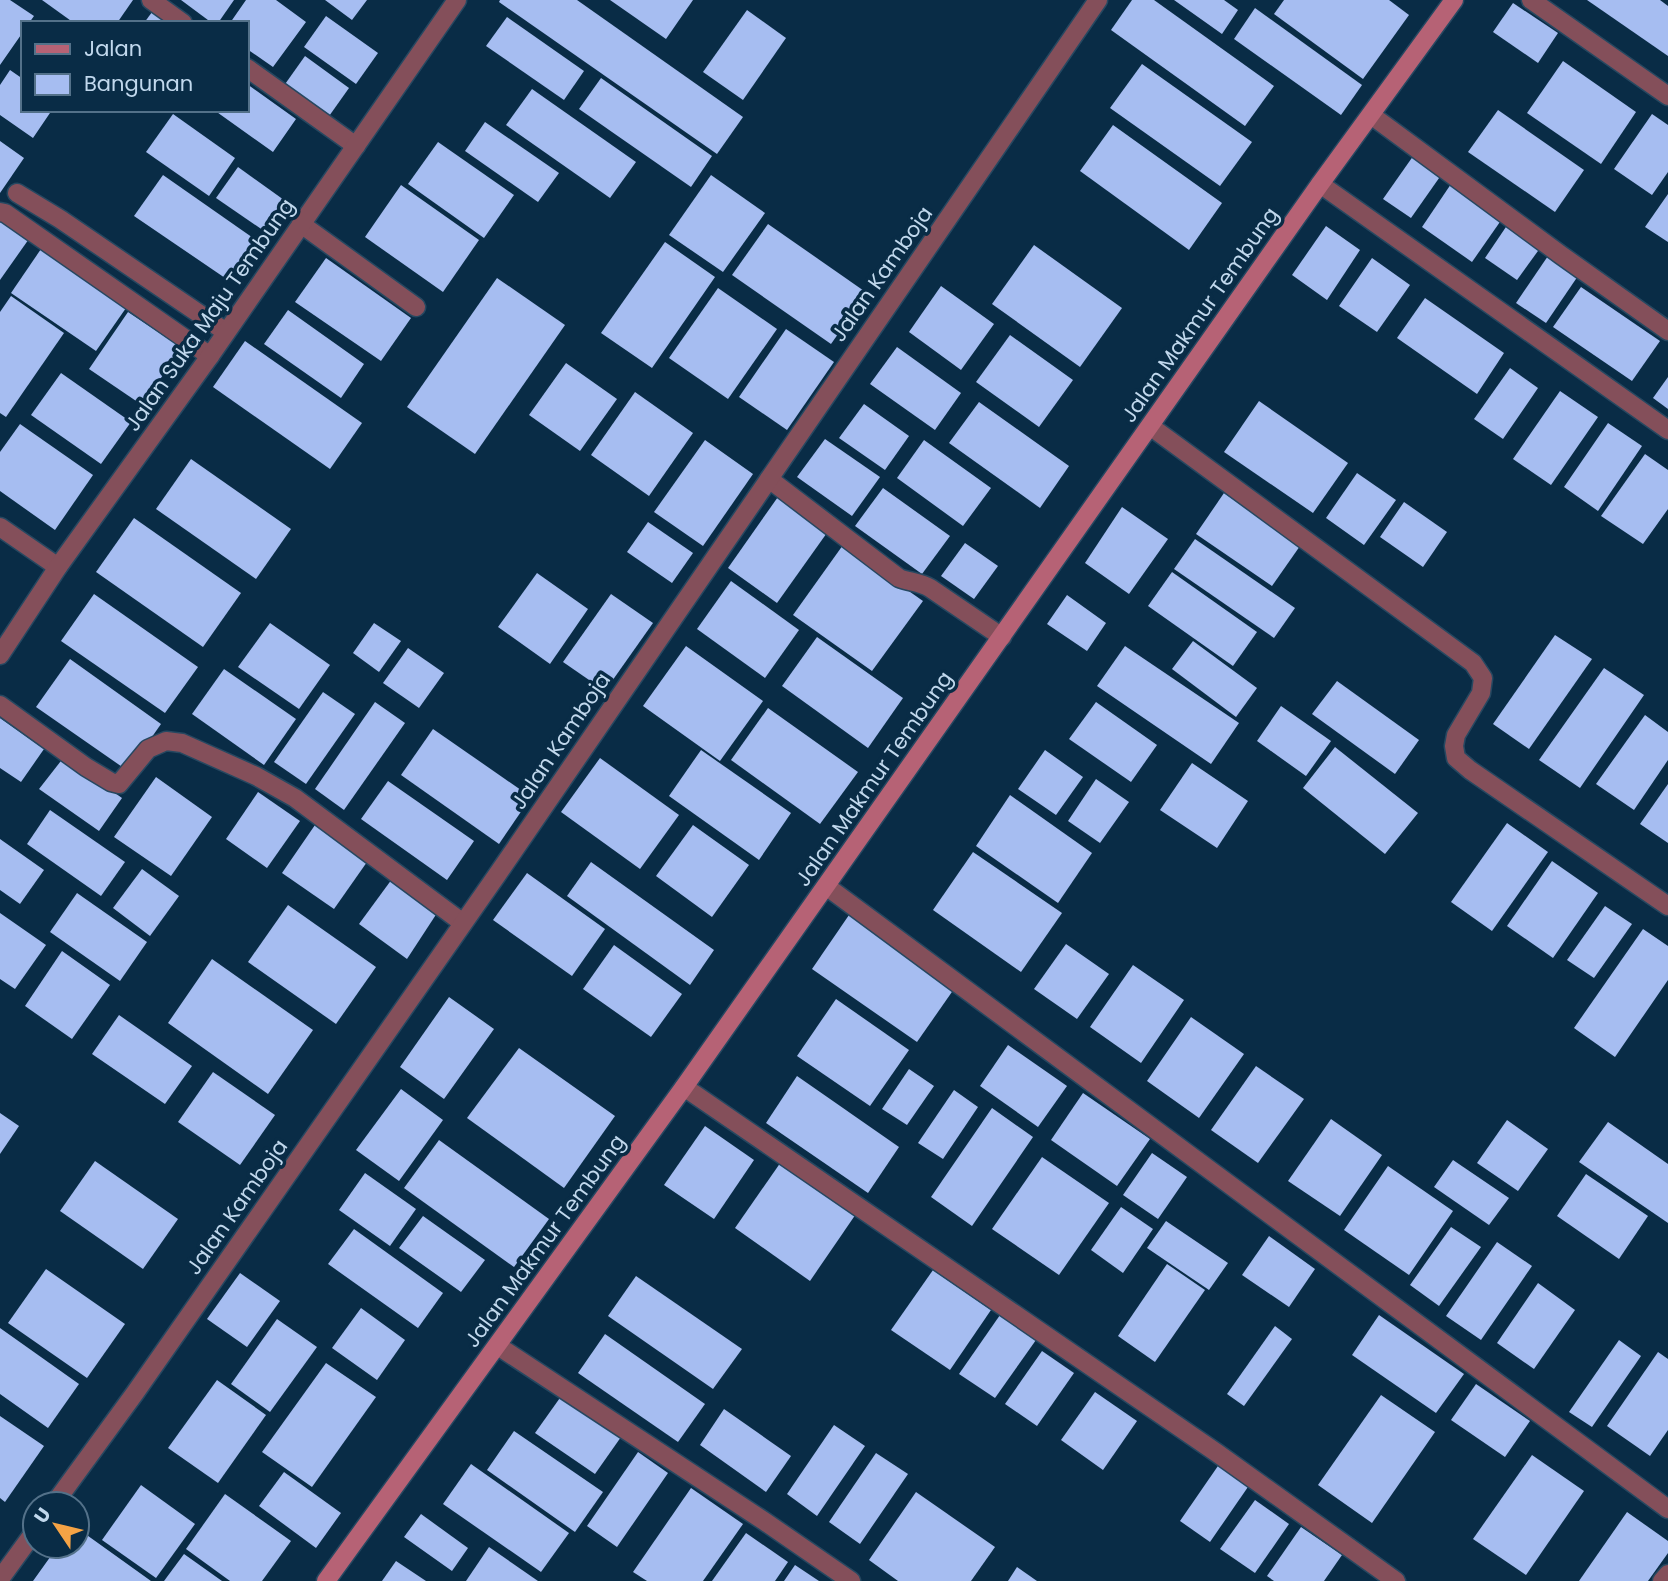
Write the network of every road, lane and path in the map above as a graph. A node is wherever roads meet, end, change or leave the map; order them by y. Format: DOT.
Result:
graph roads {
  1 [pos="151,0"];
  2 [pos="457,0"];
  3 [pos="1098,0"];
  4 [pos="1454,0"];
  5 [pos="1531,0"];
  6 [pos="180,21"];
  7 [pos="248,69"];
  8 [pos="1668,96"];
  9 [pos="1371,115"];
  10 [pos="356,146"];
  11 [pos="1320,184"];
  12 [pos="17,193"];
  13 [pos="0,212"];
  14 [pos="302,224"];
  15 [pos="416,307"];
  16 [pos="226,331"];
  17 [pos="1668,331"];
  18 [pos="209,356"];
  19 [pos="1150,426"];
  20 [pos="1668,430"];
  21 [pos="769,480"];
  22 [pos="0,527"];
  23 [pos="58,567"];
  24 [pos="1002,637"];
  25 [pos="0,655"];
  26 [pos="0,705"];
  27 [pos="826,886"];
  28 [pos="1668,906"];
  29 [pos="463,923"];
  30 [pos="684,1087"];
  31 [pos="498,1346"];
  32 [pos="64,1490"];
  33 [pos="1668,1509"];
  34 [pos="21,1550"];
  35 [pos="1668,1574"];
  36 [pos="0,1579"];
  37 [pos="327,1581"];
  38 [pos="852,1581"];
  39 [pos="1396,1581"];
  40 [pos="1662,1581"];
  1 -- 6 [label="street"];
  2 -- 10 [label="street, Jalan Suka Maju Tembung"];
  3 -- 21 [label="street, Jalan Kamboja"];
  4 -- 9 [label="street, Jalan Makmur Tembung"];
  5 -- 8 [label="street"];
  7 -- 10 [label="street"];
  9 -- 11 [label="street, Jalan Makmur Tembung"];
  9 -- 17 [label="street"];
  10 -- 14 [label="street, Jalan Suka Maju Tembung"];
  11 -- 19 [label="street, Jalan Makmur Tembung"];
  11 -- 20 [label="street"];
  12 -- 16 [label="street"];
  13 -- 18 [label="street"];
  14 -- 15 [label="street"];
  14 -- 16 [label="street, Jalan Suka Maju Tembung"];
  16 -- 18 [label="street, Jalan Suka Maju Tembung"];
  18 -- 23 [label="street, Jalan Suka Maju Tembung"];
  19 -- 24 [label="street, Jalan Makmur Tembung"];
  19 -- 28 [label="street"];
  21 -- 24 [label="street"];
  21 -- 29 [label="street, Jalan Kamboja"];
  22 -- 23 [label="street"];
  23 -- 25 [label="street, Jalan Suka Maju Tembung"];
  24 -- 27 [label="street, Jalan Makmur Tembung"];
  26 -- 29 [label="street"];
  27 -- 30 [label="street, Jalan Makmur Tembung"];
  27 -- 33 [label="street"];
  29 -- 32 [label="street, Jalan Kamboja"];
  30 -- 31 [label="street, Jalan Makmur Tembung"];
  30 -- 39 [label="street"];
  31 -- 37 [label="street, Jalan Makmur Tembung"];
  31 -- 38 [label="street"];
  34 -- 36 [label="street"];
  35 -- 40 [label="street"];
}
